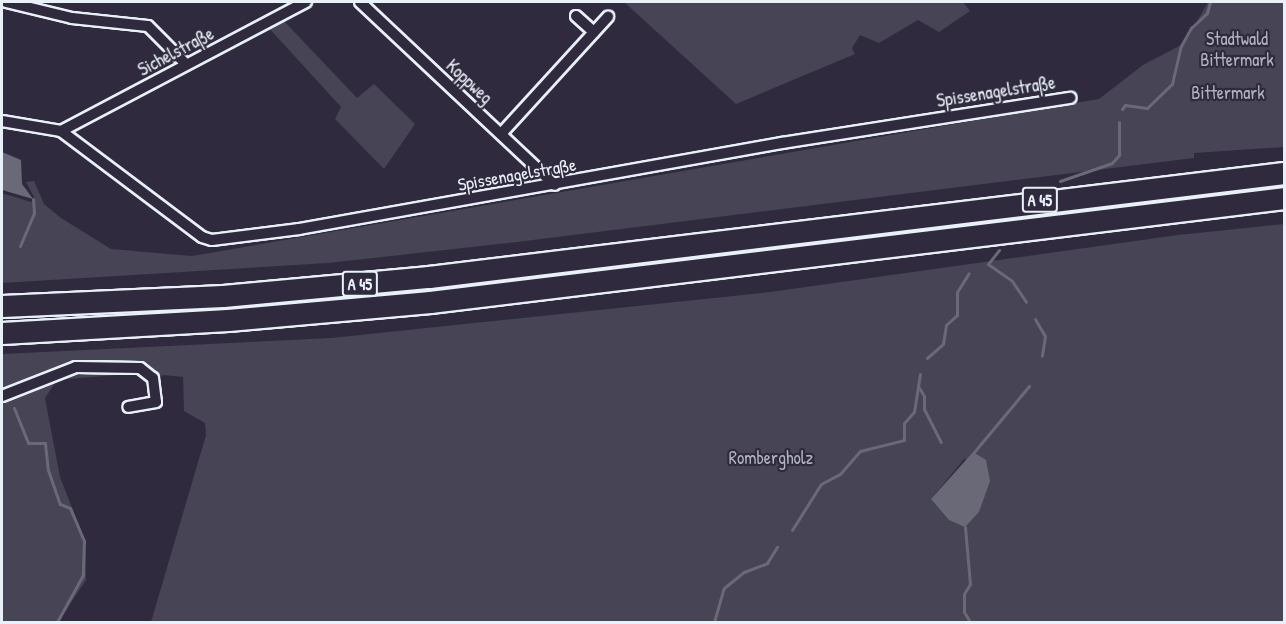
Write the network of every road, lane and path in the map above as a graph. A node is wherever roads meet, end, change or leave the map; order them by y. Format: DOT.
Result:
graph roads {
  1 [pos="6,2"];
  2 [pos="306,2"];
  3 [pos="360,2"];
  4 [pos="576,16"];
  5 [pos="608,17"];
  6 [pos="594,32"];
  7 [pos="186,64"];
  8 [pos="1071,98"];
  9 [pos="2,121"];
  10 [pos="61,131"];
  11 [pos="501,134"];
  12 [pos="1284,173"];
  13 [pos="555,185"];
  14 [pos="1284,198"];
  15 [pos="2,306"];
  16 [pos="2,333"];
  17 [pos="2,396"];
  18 [pos="128,407"];
  1 -- 7 [label="street"];
  2 -- 7 [label="street, Sichelstraße"];
  3 -- 11 [label="street, Koppweg"];
  4 -- 6 [label="street"];
  5 -- 6 [label="street"];
  6 -- 11 [label="street"];
  7 -- 10 [label="street, Sichelstraße"];
  8 -- 13 [label="street, Spissenagelstraße"];
  9 -- 10 [label="street, Spissenagelstraße"];
  10 -- 13 [label="street, Spissenagelstraße"];
  11 -- 13 [label="street, Koppweg"];
  12 -- 15 [label="highway, A 45"];
  14 -- 16 [label="highway, A 45"];
  17 -- 18 [label="street"];
}
